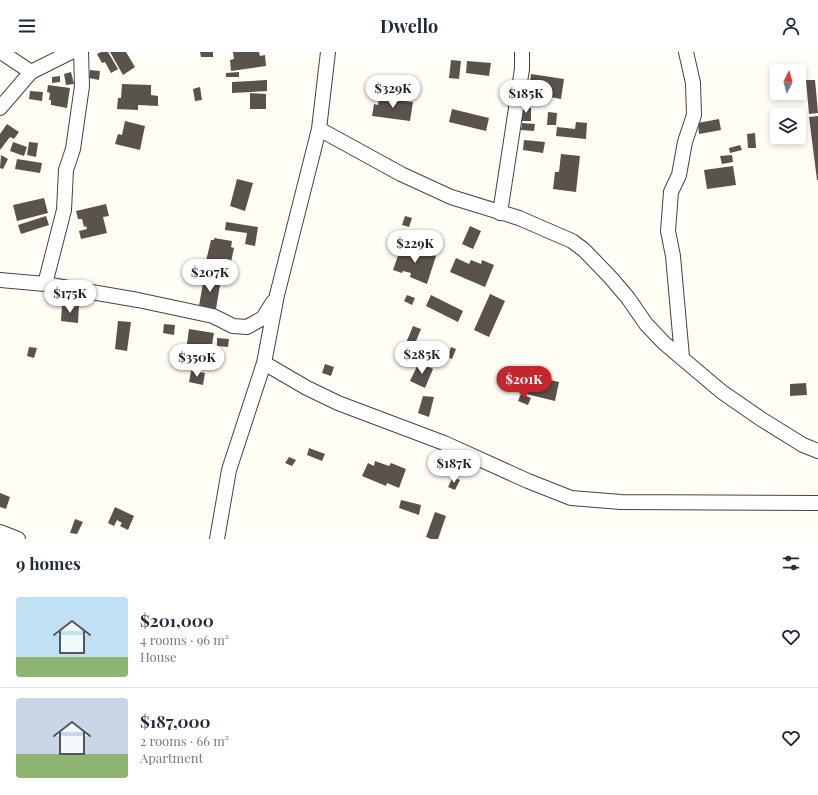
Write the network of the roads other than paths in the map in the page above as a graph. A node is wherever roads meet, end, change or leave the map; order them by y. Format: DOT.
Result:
graph roads {
  1 [pos="1,52"];
  2 [pos="71,52"];
  3 [pos="81,52"];
  4 [pos="328,52"];
  5 [pos="522,52"];
  6 [pos="686,52"];
  7 [pos="31,72"];
  8 [pos="0,108"];
  9 [pos="318,129"];
  10 [pos="500,213"];
  11 [pos="0,280"];
  12 [pos="45,284"];
  13 [pos="277,295"];
  14 [pos="682,357"];
  15 [pos="264,363"];
  16 [pos="818,451"];
  17 [pos="818,503"];
  18 [pos="0,532"];
  19 [pos="18,539"];
  20 [pos="217,539"];
  1 -- 7 [label="street"];
  2 -- 7 [label="street"];
  3 -- 12 [label="street"];
  4 -- 9 [label="street"];
  5 -- 10 [label="street"];
  6 -- 14 [label="street"];
  7 -- 8 [label="street"];
  9 -- 10 [label="street"];
  9 -- 13 [label="street"];
  10 -- 14 [label="street"];
  11 -- 12 [label="street"];
  12 -- 13 [label="street"];
  13 -- 15 [label="street"];
  14 -- 16 [label="street"];
  15 -- 17 [label="street"];
  15 -- 20 [label="street"];
  18 -- 19 [label="street"];
}
